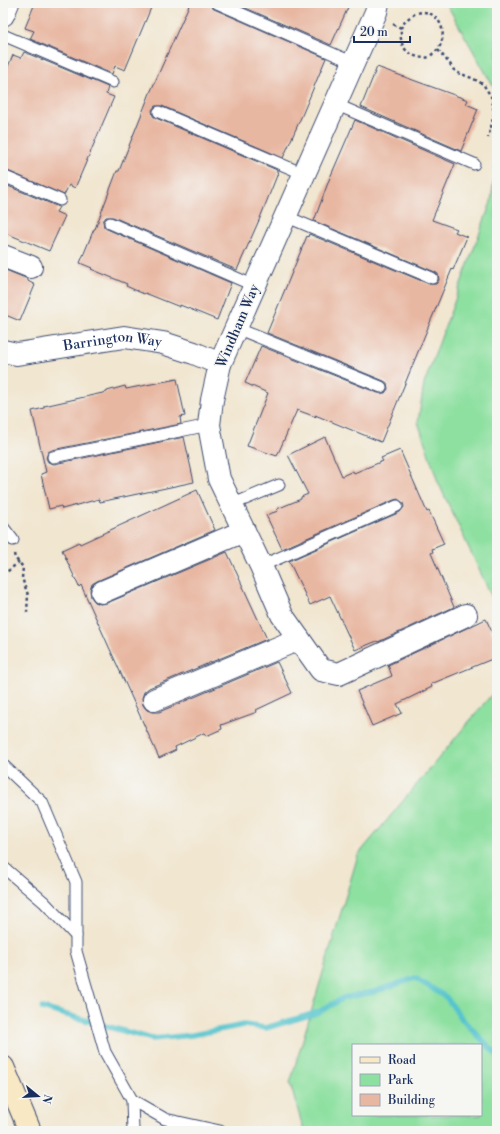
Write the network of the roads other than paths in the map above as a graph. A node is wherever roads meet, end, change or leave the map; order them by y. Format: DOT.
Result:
graph roads {
  1 [pos="8,3"];
  2 [pos="217,3"];
  3 [pos="378,3"];
  4 [pos="3,15"];
  5 [pos="3,35"];
  6 [pos="354,63"];
  7 [pos="113,82"];
  8 [pos="335,104"];
  9 [pos="159,112"];
  10 [pos="474,164"];
  11 [pos="304,174"];
  12 [pos="3,176"];
  13 [pos="60,200"];
  14 [pos="285,216"];
  15 [pos="110,223"];
  16 [pos="3,256"];
  17 [pos="31,267"];
  18 [pos="432,278"];
  19 [pos="255,286"];
  20 [pos="236,328"];
  21 [pos="3,351"];
  22 [pos="220,364"];
  23 [pos="381,387"];
  24 [pos="209,425"];
  25 [pos="53,457"];
  26 [pos="279,484"];
  27 [pos="231,505"];
  28 [pos="397,506"];
  29 [pos="3,527"];
  30 [pos="244,531"];
  31 [pos="13,540"];
  32 [pos="261,566"];
  33 [pos="102,592"];
  34 [pos="466,615"];
  35 [pos="299,638"];
  36 [pos="154,700"];
  37 [pos="3,765"];
  38 [pos="3,867"];
  39 [pos="76,936"];
  40 [pos="3,1067"];
  41 [pos="132,1100"];
  42 [pos="30,1131"];
  43 [pos="133,1131"];
  44 [pos="220,1131"];
  1 -- 4 [label="street"];
  2 -- 6 [label="lane"];
  3 -- 6 [label="street, Windham Way"];
  5 -- 7 [label="lane"];
  6 -- 8 [label="street, Windham Way"];
  8 -- 10 [label="lane"];
  8 -- 11 [label="street, Windham Way"];
  9 -- 11 [label="lane"];
  11 -- 14 [label="street, Windham Way"];
  12 -- 13 [label="lane"];
  14 -- 18 [label="lane"];
  14 -- 19 [label="street, Windham Way"];
  15 -- 19 [label="lane"];
  16 -- 17 [label="street"];
  19 -- 20 [label="street, Windham Way"];
  20 -- 22 [label="street, Windham Way"];
  20 -- 23 [label="lane"];
  21 -- 22 [label="street, Barrington Way"];
  22 -- 24 [label="street, Windham Way"];
  24 -- 25 [label="lane"];
  24 -- 27 [label="street, Windham Way"];
  26 -- 27 [label="lane"];
  27 -- 30 [label="street, Windham Way"];
  28 -- 32 [label="lane"];
  29 -- 31 [label="lane"];
  30 -- 32 [label="street, Windham Way"];
  30 -- 33 [label="street"];
  32 -- 35 [label="street, Windham Way"];
  34 -- 35 [label="street, Windham Way"];
  35 -- 36 [label="street"];
  37 -- 39 [label="lane"];
  38 -- 39 [label="lane"];
  39 -- 41 [label="lane"];
  40 -- 42 [label="main road"];
  41 -- 43 [label="lane"];
  41 -- 44 [label="lane"];
}
